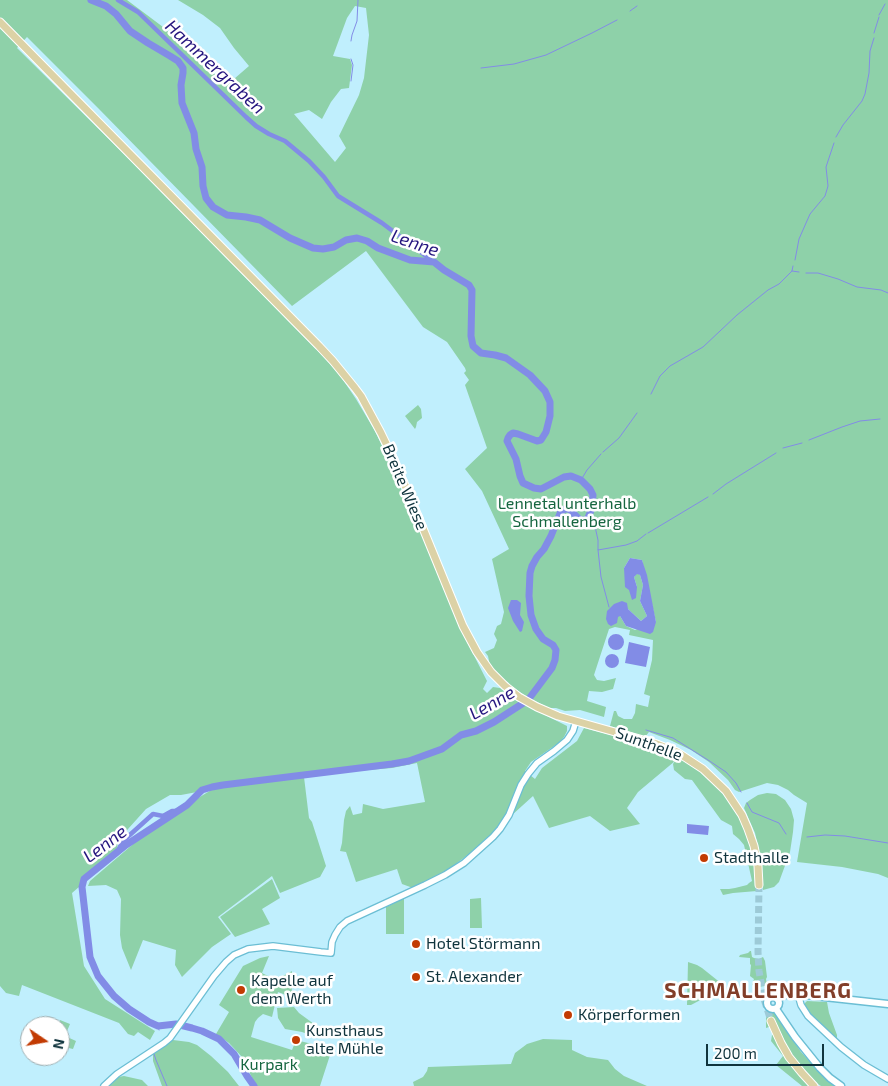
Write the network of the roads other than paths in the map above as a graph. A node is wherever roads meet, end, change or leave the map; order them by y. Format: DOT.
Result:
graph roads {
  1 [pos="0,22"];
  2 [pos="548,712"];
  3 [pos="576,721"];
  4 [pos="759,885"];
  5 [pos="799,994"];
  6 [pos="777,999"];
  7 [pos="888,1004"];
  8 [pos="776,1009"];
  9 [pos="771,1021"];
  10 [pos="888,1079"];
  11 [pos="104,1086"];
  12 [pos="814,1086"];
  13 [pos="841,1086"];
  1 -- 2 [label="main road, Breite Wiese"];
  2 -- 3 [label="main road, Sunthelle"];
  3 -- 4 [label="main road, Sunthelle"];
  3 -- 11 [label="street"];
  5 -- 6 [label="main road"];
  5 -- 7 [label="main road"];
  5 -- 10 [label="street"];
  6 -- 8 [label="main road"];
  6 -- 8 [label="main road"];
  8 -- 13 [label="main road"];
  9 -- 12 [label="main road"];
}
